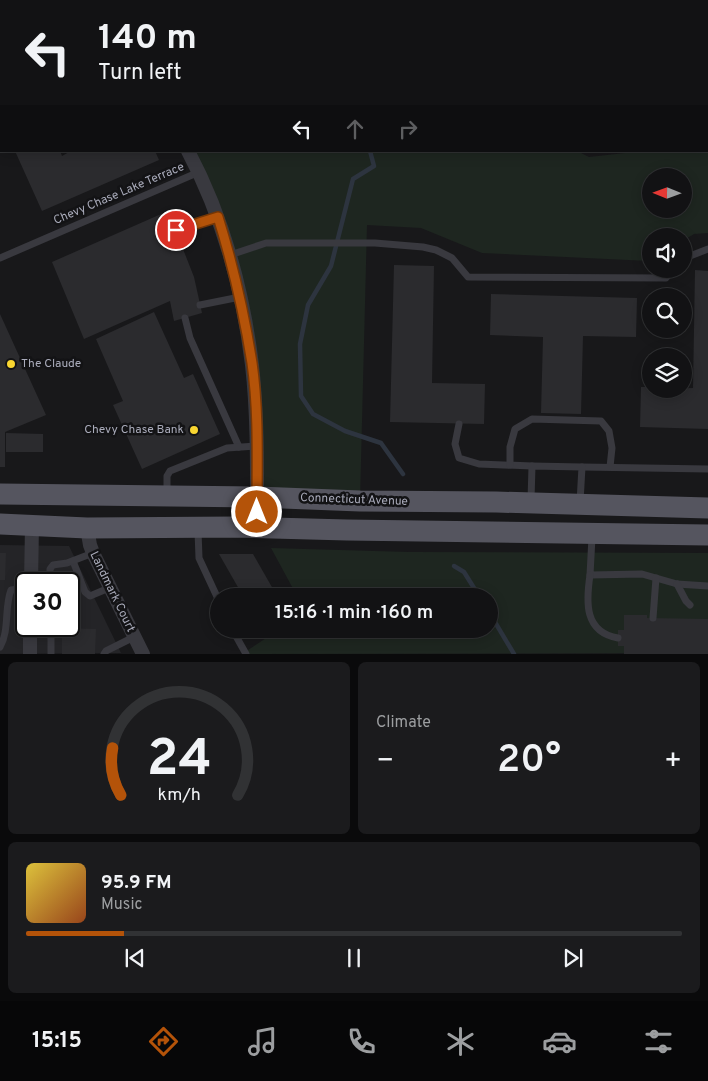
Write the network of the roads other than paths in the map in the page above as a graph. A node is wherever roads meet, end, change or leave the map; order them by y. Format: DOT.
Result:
graph roads {
  1 [pos="189,152"];
  2 [pos="199,172"];
  3 [pos="218,217"];
  4 [pos="176,230"];
  5 [pos="708,249"];
  6 [pos="230,255"];
  7 [pos="692,255"];
  8 [pos="0,258"];
  9 [pos="642,278"];
  10 [pos="240,297"];
  11 [pos="200,305"];
  12 [pos="186,318"];
  13 [pos="459,424"];
  14 [pos="257,446"];
  15 [pos="239,447"];
  16 [pos="510,465"];
  17 [pos="532,466"];
  18 [pos="582,467"];
  19 [pos="610,467"];
  20 [pos="708,469"];
  21 [pos="0,494"];
  22 [pos="167,496"];
  23 [pos="257,496"];
  24 [pos="530,503"];
  25 [pos="580,504"];
  26 [pos="708,508"];
  27 [pos="0,524"];
  28 [pos="32,525"];
  29 [pos="198,527"];
  30 [pos="257,527"];
  31 [pos="88,528"];
  32 [pos="592,534"];
  33 [pos="708,535"];
  34 [pos="93,553"];
  35 [pos="73,561"];
  36 [pos="31,572"];
  37 [pos="50,572"];
  38 [pos="590,576"];
  39 [pos="656,578"];
  40 [pos="677,584"];
  41 [pos="708,586"];
  42 [pos="109,588"];
  43 [pos="213,588"];
  44 [pos="15,589"];
  45 [pos="690,605"];
  46 [pos="653,618"];
  47 [pos="30,637"];
  48 [pos="51,637"];
  49 [pos="134,637"];
  50 [pos="237,638"];
  51 [pos="618,638"];
  52 [pos="0,647"];
  53 [pos="30,654"];
  54 [pos="51,654"];
  55 [pos="104,654"];
  56 [pos="143,654"];
  57 [pos="246,654"];
  1 -- 2 [label="street"];
  2 -- 3 [label="street"];
  2 -- 8 [label="lane, Chevy Chase Lake Terrace"];
  3 -- 4 [label="lane"];
  3 -- 6 [label="street"];
  5 -- 7 [label="lane"];
  6 -- 9 [label="lane"];
  6 -- 10 [label="street"];
  10 -- 11 [label="lane"];
  10 -- 14 [label="street"];
  12 -- 15 [label="lane"];
  13 -- 16 [label="lane"];
  14 -- 15 [label="lane"];
  14 -- 23 [label="street"];
  15 -- 22 [label="lane"];
  16 -- 17 [label="lane"];
  16 -- 19 [label="lane"];
  17 -- 18 [label="lane"];
  17 -- 24 [label="lane"];
  18 -- 19 [label="lane"];
  18 -- 25 [label="lane"];
  19 -- 20 [label="lane"];
  21 -- 22 [label="main road, Connecticut Avenue"];
  22 -- 23 [label="main road, Connecticut Avenue"];
  23 -- 24 [label="main road, Connecticut Avenue"];
  23 -- 30 [label="street"];
  24 -- 25 [label="main road, Connecticut Avenue"];
  25 -- 26 [label="main road, Connecticut Avenue"];
  27 -- 28 [label="main road"];
  28 -- 31 [label="main road"];
  28 -- 36 [label="street"];
  29 -- 30 [label="main road"];
  29 -- 31 [label="main road"];
  29 -- 43 [label="lane"];
  30 -- 32 [label="main road"];
  31 -- 34 [label="street, Landmark Court"];
  32 -- 33 [label="main road"];
  32 -- 38 [label="lane"];
  34 -- 35 [label="lane"];
  34 -- 42 [label="street, Landmark Court"];
  35 -- 37 [label="lane"];
  35 -- 42 [label="lane"];
  38 -- 39 [label="lane"];
  38 -- 51 [label="lane"];
  39 -- 40 [label="lane"];
  39 -- 46 [label="lane"];
  40 -- 41 [label="lane"];
  40 -- 45 [label="lane"];
  42 -- 49 [label="street, Landmark Court"];
  44 -- 52 [label="lane"];
  47 -- 53 [label="street"];
  48 -- 54 [label="lane"];
  49 -- 55 [label="lane"];
  49 -- 56 [label="street, Landmark Court"];
  50 -- 57 [label="lane"];
}
